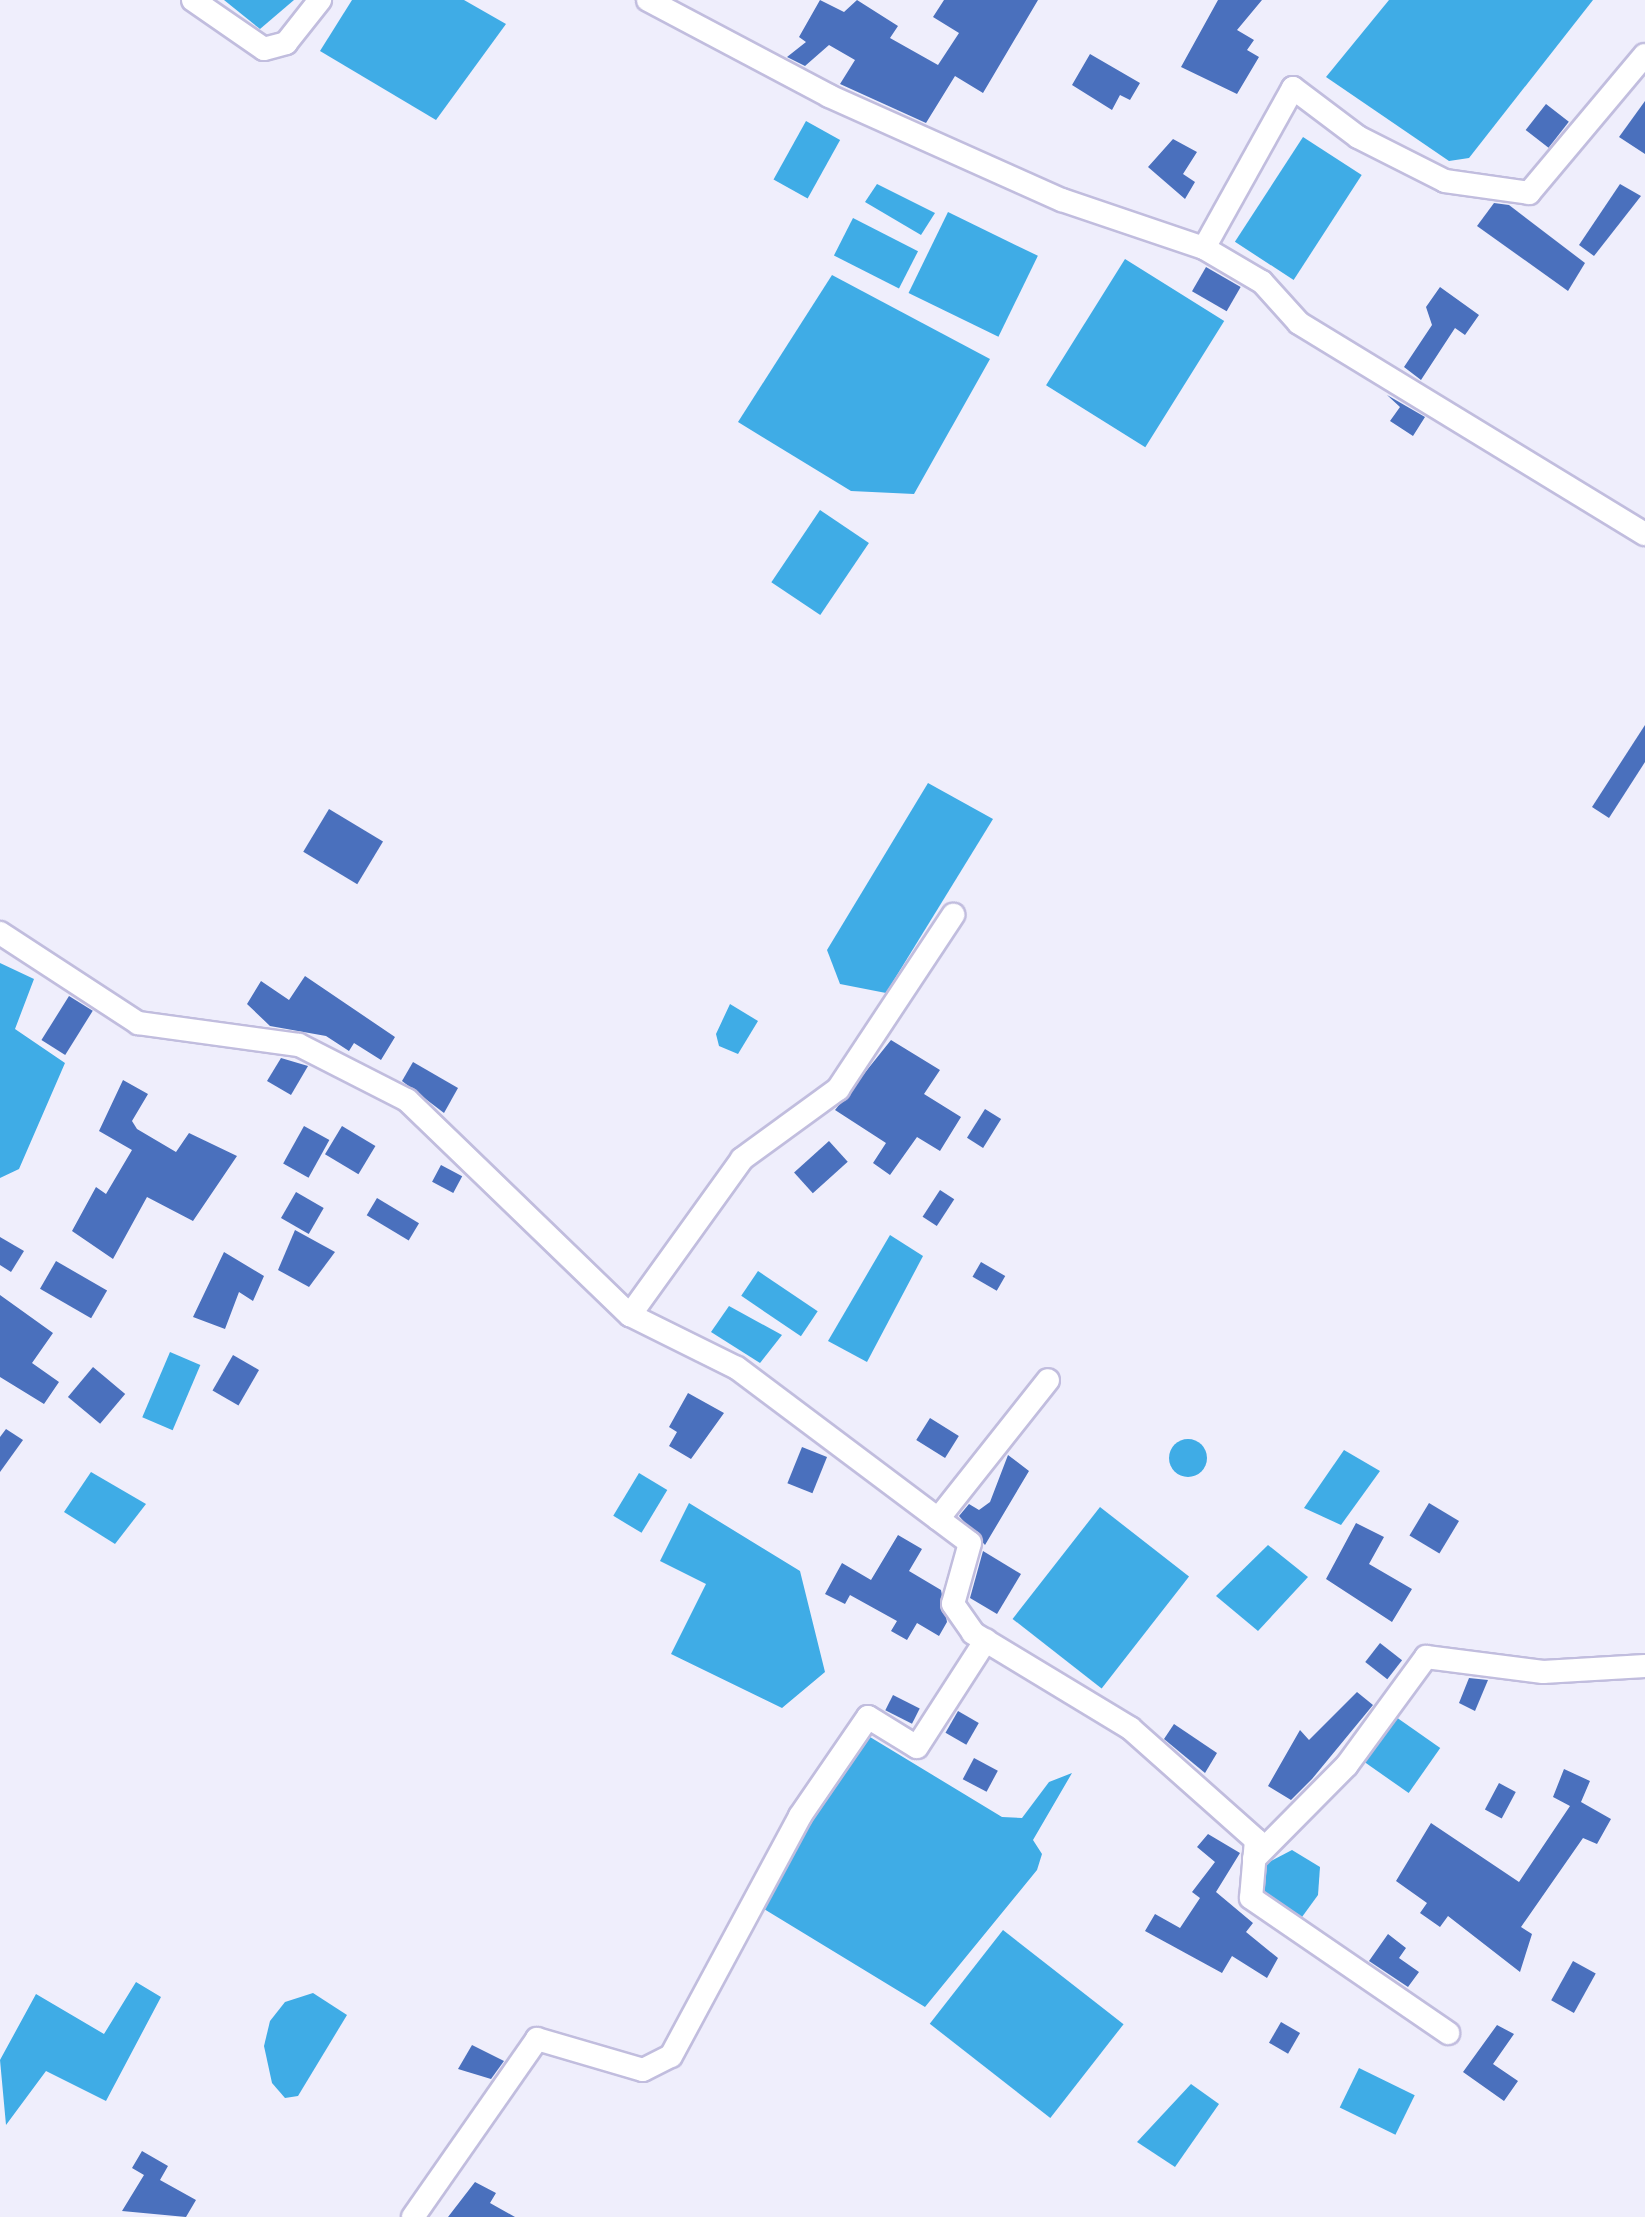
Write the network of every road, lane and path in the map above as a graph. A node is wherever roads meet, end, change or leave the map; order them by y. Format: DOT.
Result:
graph roads {
  1 [pos="192,0"];
  2 [pos="320,0"];
  3 [pos="648,0"];
  4 [pos="1645,55"];
  5 [pos="1204,248"];
  6 [pos="1645,534"];
  7 [pos="954,915"];
  8 [pos="0,933"];
  9 [pos="630,1315"];
  10 [pos="1048,1380"];
  11 [pos="938,1519"];
  12 [pos="986,1640"];
  13 [pos="1645,1666"];
  14 [pos="1254,1859"];
  15 [pos="1448,2032"];
  16 [pos="413,2217"];
  1 -- 2 [label="street"];
  3 -- 5 [label="street"];
  4 -- 5 [label="street"];
  5 -- 6 [label="street"];
  7 -- 9 [label="street"];
  8 -- 9 [label="street"];
  9 -- 11 [label="street"];
  10 -- 11 [label="street"];
  11 -- 12 [label="street"];
  12 -- 14 [label="street"];
  12 -- 16 [label="street"];
  13 -- 14 [label="street"];
  14 -- 15 [label="street"];
}
